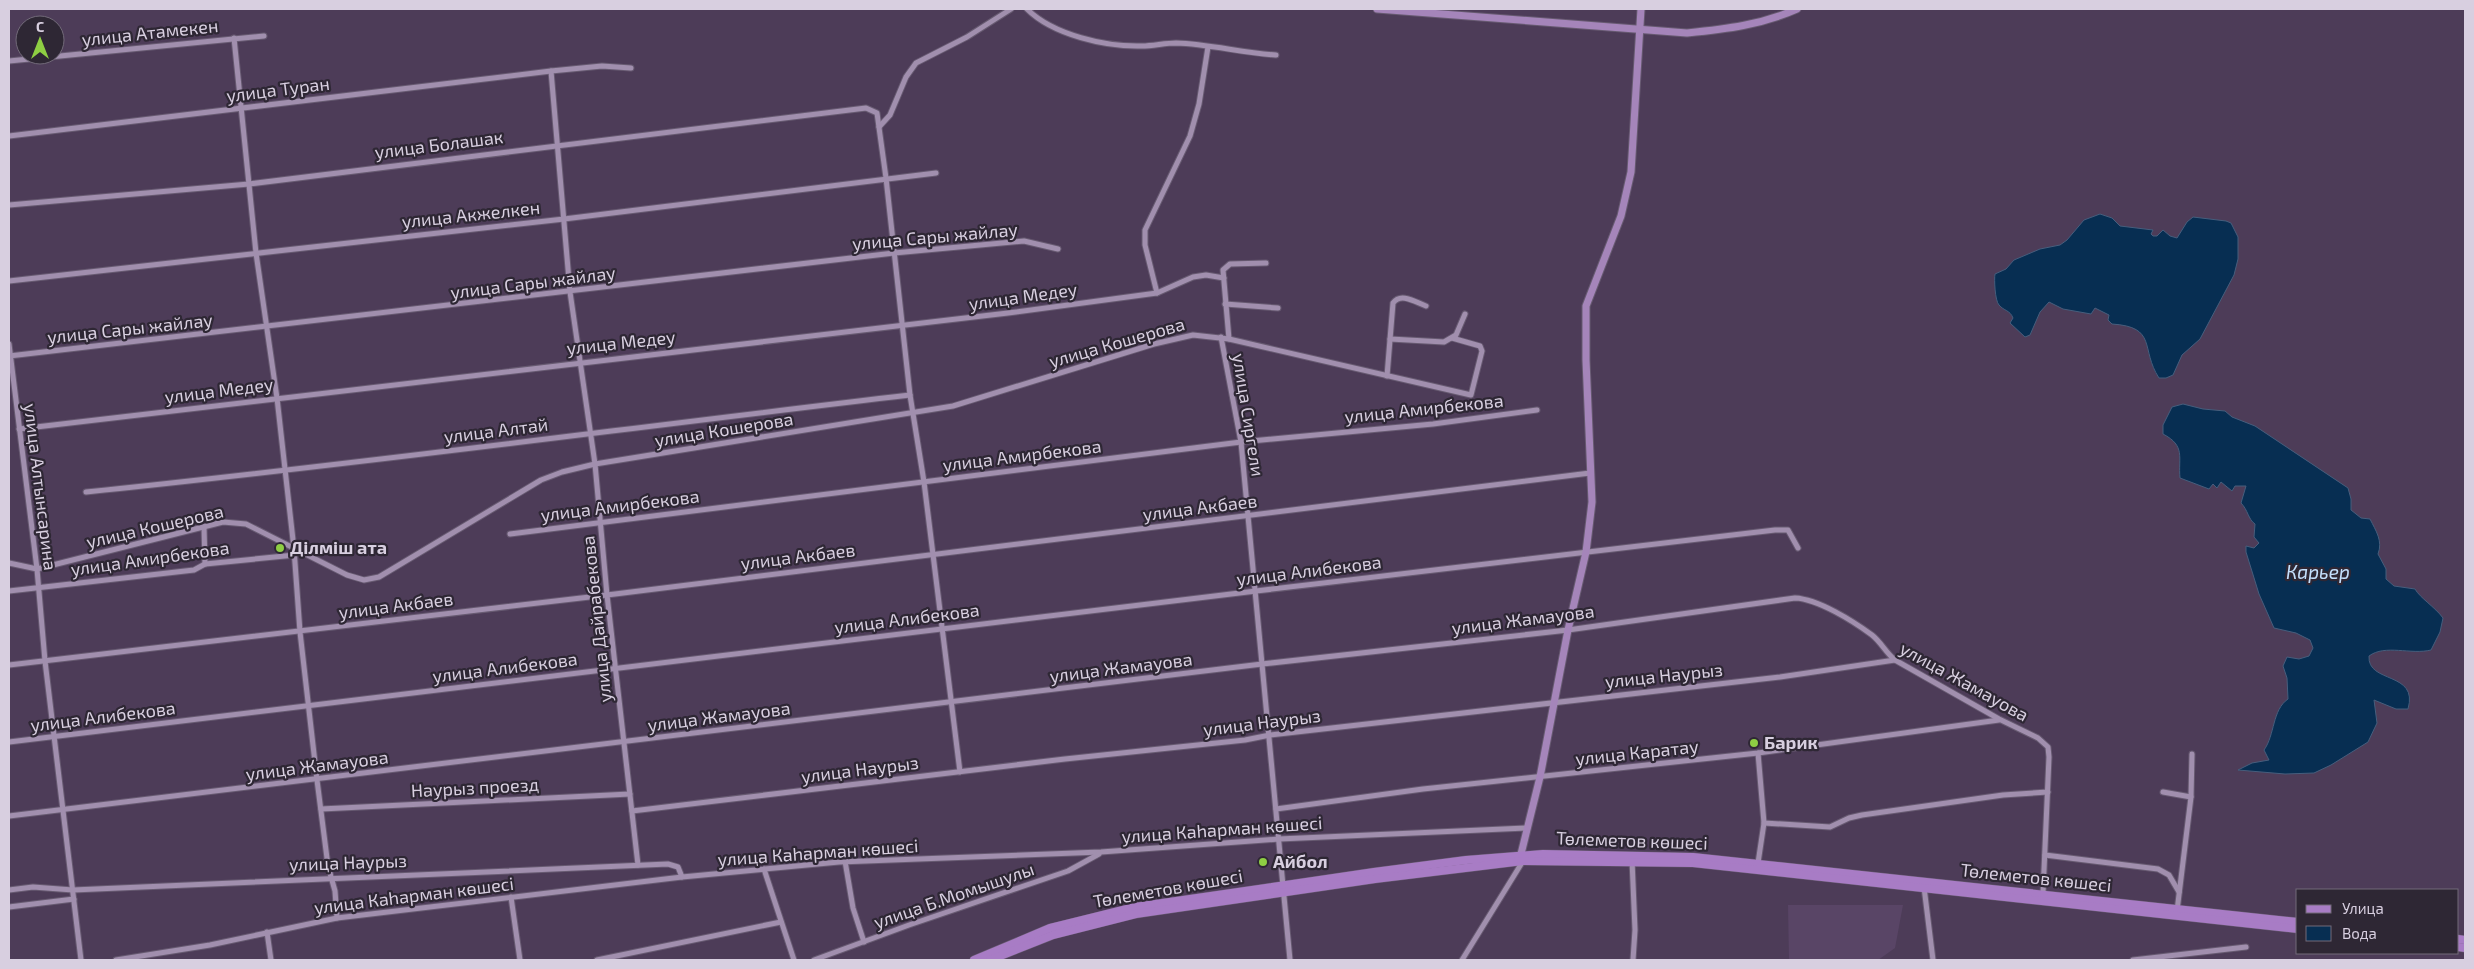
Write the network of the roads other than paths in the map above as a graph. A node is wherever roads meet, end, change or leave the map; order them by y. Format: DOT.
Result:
graph roads {
  1 [pos="1011,9"];
  2 [pos="1027,9"];
  3 [pos="1376,9"];
  4 [pos="1640,9"];
  5 [pos="1797,9"];
  6 [pos="1639,29"];
  7 [pos="264,36"];
  8 [pos="234,38"];
  9 [pos="1208,47"];
  10 [pos="1276,55"];
  11 [pos="9,61"];
  12 [pos="631,68"];
  13 [pos="552,71"];
  14 [pos="240,108"];
  15 [pos="878,127"];
  16 [pos="9,136"];
  17 [pos="557,144"];
  18 [pos="936,173"];
  19 [pos="886,178"];
  20 [pos="249,184"];
  21 [pos="9,205"];
  22 [pos="564,219"];
  23 [pos="1058,249"];
  24 [pos="256,253"];
  25 [pos="894,254"];
  26 [pos="1266,263"];
  27 [pos="1224,278"];
  28 [pos="9,281"];
  29 [pos="570,292"];
  30 [pos="1157,293"];
  31 [pos="1226,304"];
  32 [pos="1426,306"];
  33 [pos="1278,308"];
  34 [pos="1465,314"];
  35 [pos="902,326"];
  36 [pos="267,328"];
  37 [pos="1221,337"];
  38 [pos="1452,338"];
  39 [pos="1228,339"];
  40 [pos="1390,339"];
  41 [pos="9,344"];
  42 [pos="9,356"];
  43 [pos="580,362"];
  44 [pos="1387,376"];
  45 [pos="910,395"];
  46 [pos="277,398"];
  47 [pos="1537,410"];
  48 [pos="913,414"];
  49 [pos="19,428"];
  50 [pos="590,432"];
  51 [pos="1241,442"];
  52 [pos="595,464"];
  53 [pos="285,472"];
  54 [pos="1590,473"];
  55 [pos="924,482"];
  56 [pos="86,492"];
  57 [pos="1248,516"];
  58 [pos="602,522"];
  59 [pos="204,527"];
  60 [pos="510,534"];
  61 [pos="1798,548"];
  62 [pos="294,549"];
  63 [pos="1586,552"];
  64 [pos="933,554"];
  65 [pos="295,555"];
  66 [pos="9,563"];
  67 [pos="205,564"];
  68 [pos="37,569"];
  69 [pos="38,588"];
  70 [pos="9,591"];
  71 [pos="1256,591"];
  72 [pos="607,595"];
  73 [pos="942,629"];
  74 [pos="1568,630"];
  75 [pos="300,632"];
  76 [pos="1895,660"];
  77 [pos="45,661"];
  78 [pos="1262,664"];
  79 [pos="9,665"];
  80 [pos="616,668"];
  81 [pos="1554,701"];
  82 [pos="951,702"];
  83 [pos="309,706"];
  84 [pos="1999,720"];
  85 [pos="1270,735"];
  86 [pos="54,737"];
  87 [pos="9,742"];
  88 [pos="624,742"];
  89 [pos="1758,754"];
  90 [pos="2192,754"];
  91 [pos="960,772"];
  92 [pos="1540,777"];
  93 [pos="317,780"];
  94 [pos="2048,792"];
  95 [pos="2163,792"];
  96 [pos="630,794"];
  97 [pos="2191,797"];
  98 [pos="321,809"];
  99 [pos="1276,809"];
  100 [pos="62,810"];
  101 [pos="632,812"];
  102 [pos="9,816"];
  103 [pos="1764,824"];
  104 [pos="1527,828"];
  105 [pos="1279,839"];
  106 [pos="1101,852"];
  107 [pos="2046,855"];
  108 [pos="1522,858"];
  109 [pos="1632,858"];
  110 [pos="844,861"];
  111 [pos="1758,863"];
  112 [pos="638,865"];
  113 [pos="764,869"];
  114 [pos="682,877"];
  115 [pos="331,878"];
  116 [pos="1924,886"];
  117 [pos="1282,889"];
  118 [pos="9,890"];
  119 [pos="72,890"];
  120 [pos="2180,892"];
  121 [pos="2043,893"];
  122 [pos="511,897"];
  123 [pos="74,899"];
  124 [pos="9,908"];
  125 [pos="2177,912"];
  126 [pos="337,918"];
  127 [pos="781,922"];
  128 [pos="2296,922"];
  129 [pos="2296,929"];
  130 [pos="267,932"];
  131 [pos="864,942"];
  132 [pos="2246,947"];
  133 [pos="81,960"];
  134 [pos="116,960"];
  135 [pos="271,960"];
  136 [pos="520,960"];
  137 [pos="597,960"];
  138 [pos="794,960"];
  139 [pos="814,960"];
  140 [pos="974,960"];
  141 [pos="990,960"];
  142 [pos="1290,960"];
  143 [pos="1455,960"];
  144 [pos="1462,960"];
  145 [pos="1633,960"];
  146 [pos="1932,960"];
  147 [pos="2133,960"];
  1 -- 15 [label="street"];
  2 -- 9 [label="street"];
  3 -- 6 [label="street"];
  4 -- 6 [label="street"];
  5 -- 6 [label="street"];
  6 -- 54 [label="street"];
  7 -- 8 [label="street, улица Атамекен"];
  8 -- 11 [label="street, улица Атамекен"];
  8 -- 14 [label="street"];
  9 -- 10 [label="street"];
  9 -- 30 [label="street"];
  12 -- 13 [label="street, улица Туран"];
  13 -- 14 [label="street, улица Туран"];
  13 -- 17 [label="street, улица Дайрабекова"];
  14 -- 16 [label="street, улица Туран"];
  14 -- 20 [label="street"];
  15 -- 17 [label="street, улица Болашак"];
  15 -- 19 [label="street"];
  17 -- 20 [label="street, улица Болашак"];
  17 -- 22 [label="street, улица Дайрабекова"];
  18 -- 19 [label="street, улица Акжелкен"];
  19 -- 22 [label="street, улица Акжелкен"];
  19 -- 25 [label="street"];
  20 -- 21 [label="street, улица Болашак"];
  20 -- 24 [label="street"];
  22 -- 24 [label="street, улица Акжелкен"];
  22 -- 29 [label="street, улица Дайрабекова"];
  23 -- 25 [label="street, улица Сары жайлау"];
  24 -- 28 [label="street, улица Акжелкен"];
  24 -- 36 [label="street"];
  25 -- 29 [label="street, улица Сары жайлау"];
  25 -- 35 [label="street"];
  26 -- 27 [label="street"];
  27 -- 30 [label="street, улица Медеу"];
  27 -- 31 [label="street"];
  29 -- 36 [label="street, улица Сары жайлау"];
  29 -- 43 [label="street, улица Дайрабекова"];
  30 -- 35 [label="street, улица Медеу"];
  31 -- 33 [label="street"];
  31 -- 39 [label="street"];
  32 -- 40 [label="street"];
  34 -- 38 [label="street"];
  35 -- 43 [label="street, улица Медеу"];
  35 -- 45 [label="street"];
  36 -- 42 [label="street, улица Сары жайлау"];
  36 -- 46 [label="street"];
  37 -- 39 [label="street, улица Кошерова"];
  37 -- 48 [label="street, улица Кошерова"];
  37 -- 51 [label="street, улица Сиргели"];
  38 -- 40 [label="street"];
  38 -- 44 [label="street, улица Кошерова"];
  39 -- 44 [label="street, улица Кошерова"];
  40 -- 44 [label="street"];
  41 -- 42 [label="street, улица Алтынсарина"];
  42 -- 49 [label="street, улица Алтынсарина"];
  43 -- 46 [label="street, улица Медеу"];
  43 -- 50 [label="street, улица Дайрабекова"];
  45 -- 48 [label="street"];
  45 -- 50 [label="street, улица Алтай"];
  46 -- 49 [label="street, улица Медеу"];
  46 -- 53 [label="street"];
  47 -- 51 [label="street, улица Амирбекова"];
  48 -- 52 [label="street, улица Кошерова"];
  48 -- 55 [label="street"];
  49 -- 68 [label="street, улица Алтынсарина"];
  50 -- 52 [label="street, улица Дайрабекова"];
  50 -- 53 [label="street, улица Алтай"];
  51 -- 55 [label="street, улица Амирбекова"];
  51 -- 57 [label="street, улица Сиргели"];
  52 -- 58 [label="street, улица Дайрабекова"];
  52 -- 62 [label="street, улица Кошерова"];
  53 -- 56 [label="street, улица Алтай"];
  53 -- 62 [label="street"];
  54 -- 57 [label="street, улица Акбаев"];
  54 -- 63 [label="street"];
  55 -- 58 [label="street, улица Амирбекова"];
  55 -- 64 [label="street"];
  57 -- 64 [label="street, улица Акбаев"];
  57 -- 71 [label="street, улица Сиргели"];
  58 -- 60 [label="street, улица Амирбекова"];
  58 -- 72 [label="street, улица Дайрабекова"];
  59 -- 62 [label="street, улица Кошерова"];
  59 -- 67 [label="street"];
  59 -- 68 [label="street, улица Кошерова"];
  61 -- 63 [label="street, улица Алибекова"];
  62 -- 65 [label="street"];
  63 -- 71 [label="street, улица Алибекова"];
  63 -- 74 [label="street"];
  64 -- 72 [label="street, улица Акбаев"];
  64 -- 73 [label="street"];
  65 -- 67 [label="street, улица Амирбекова"];
  65 -- 75 [label="street"];
  66 -- 68 [label="street, улица Кошерова"];
  67 -- 69 [label="street, улица Амирбекова"];
  68 -- 69 [label="street, улица Алтынсарина"];
  69 -- 70 [label="street, улица Амирбекова"];
  69 -- 77 [label="street, улица Алтынсарина"];
  71 -- 73 [label="street, улица Алибекова"];
  71 -- 78 [label="street, улица Сиргели"];
  72 -- 75 [label="street, улица Акбаев"];
  72 -- 80 [label="street, улица Дайрабекова"];
  73 -- 80 [label="street, улица Алибекова"];
  73 -- 82 [label="street"];
  74 -- 76 [label="street, улица Жамауова"];
  74 -- 78 [label="street, улица Жамауова"];
  74 -- 81 [label="street"];
  75 -- 77 [label="street, улица Акбаев"];
  75 -- 83 [label="street"];
  76 -- 81 [label="street, улица Наурыз"];
  76 -- 84 [label="street, улица Жамауова"];
  77 -- 79 [label="street, улица Акбаев"];
  77 -- 86 [label="street, улица Алтынсарина"];
  78 -- 82 [label="street, улица Жамауова"];
  78 -- 85 [label="street, улица Сиргели"];
  80 -- 83 [label="street, улица Алибекова"];
  80 -- 88 [label="street, улица Дайрабекова"];
  81 -- 85 [label="street, улица Наурыз"];
  81 -- 92 [label="street"];
  82 -- 88 [label="street, улица Жамауова"];
  82 -- 91 [label="street"];
  83 -- 86 [label="street, улица Алибекова"];
  83 -- 93 [label="street"];
  84 -- 89 [label="street, улица Каратау"];
  84 -- 94 [label="street, улица Жамауова"];
  85 -- 91 [label="street, улица Наурыз"];
  85 -- 99 [label="street, улица Сиргели"];
  86 -- 87 [label="street, улица Алибекова"];
  86 -- 100 [label="street, улица Алтынсарина"];
  88 -- 93 [label="street, улица Жамауова"];
  88 -- 96 [label="street, улица Дайрабекова"];
  89 -- 92 [label="street, улица Каратау"];
  89 -- 103 [label="street"];
  90 -- 97 [label="street"];
  91 -- 101 [label="street, улица Наурыз"];
  92 -- 99 [label="street, улица Каратау"];
  92 -- 104 [label="street"];
  93 -- 98 [label="street"];
  93 -- 100 [label="street, улица Жамауова"];
  94 -- 103 [label="street"];
  94 -- 107 [label="street, улица Жамауова"];
  95 -- 97 [label="street"];
  96 -- 98 [label="street, Наурыз проезд"];
  96 -- 101 [label="street, улица Дайрабекова"];
  97 -- 120 [label="street"];
  98 -- 115 [label="street"];
  99 -- 105 [label="street, улица Сиргели"];
  100 -- 102 [label="street, улица Жамауова"];
  100 -- 119 [label="street, улица Алтынсарина"];
  101 -- 112 [label="street, улица Дайрабекова"];
  103 -- 111 [label="street"];
  104 -- 105 [label="street, улица Каһарман көшесі"];
  104 -- 108 [label="street"];
  105 -- 106 [label="street, улица Каһарман көшесі"];
  105 -- 117 [label="street, улица Сиргели"];
  106 -- 110 [label="street, улица Каһарман көшесі"];
  106 -- 131 [label="street, улица Б.Момышулы"];
  107 -- 120 [label="street"];
  107 -- 121 [label="street, улица Жамауова"];
  108 -- 109 [label="main road, Төлеметов көшесі"];
  108 -- 117 [label="main road, Төлеметов көшесі"];
  108 -- 144 [label="street"];
  109 -- 111 [label="main road, Төлеметов көшесі"];
  109 -- 116 [label="main road, Төлеметов көшесі"];
  109 -- 145 [label="street"];
  110 -- 113 [label="street, улица Каһарман көшесі"];
  110 -- 131 [label="street"];
  111 -- 116 [label="main road, Төлеметов көшесі"];
  112 -- 114 [label="street, улица Наурыз"];
  112 -- 115 [label="street, улица Наурыз"];
  113 -- 114 [label="street, улица Каһарман көшесі"];
  113 -- 127 [label="street"];
  114 -- 122 [label="street, улица Каһарман көшесі"];
  115 -- 119 [label="street, улица Наурыз"];
  115 -- 126 [label="street"];
  116 -- 121 [label="main road, Төлеметов көшесі"];
  116 -- 125 [label="main road, Төлеметов көшесі"];
  116 -- 146 [label="street"];
  117 -- 140 [label="main road, Төлеметов көшесі"];
  117 -- 141 [label="main road, Төлеметов көшесі"];
  117 -- 142 [label="street, улица Сиргели"];
  118 -- 119 [label="street, улица Наурыз"];
  119 -- 123 [label="street, улица Алтынсарина"];
  120 -- 125 [label="street"];
  121 -- 125 [label="main road, Төлеметов көшесі"];
  122 -- 126 [label="street, улица Каһарман көшесі"];
  122 -- 136 [label="street"];
  123 -- 124 [label="street"];
  123 -- 133 [label="street, улица Алтынсарина"];
  125 -- 128 [label="main road, Төлеметов көшесі"];
  125 -- 129 [label="main road, Төлеметов көшесі"];
  126 -- 130 [label="street, улица Каһарман көшесі"];
  127 -- 137 [label="street"];
  127 -- 138 [label="street"];
  130 -- 134 [label="street, улица Каһарман көшесі"];
  130 -- 135 [label="street"];
  131 -- 139 [label="street, улица Б.Момышулы"];
  132 -- 147 [label="street"];
  143 -- 144 [label="street"];
}
